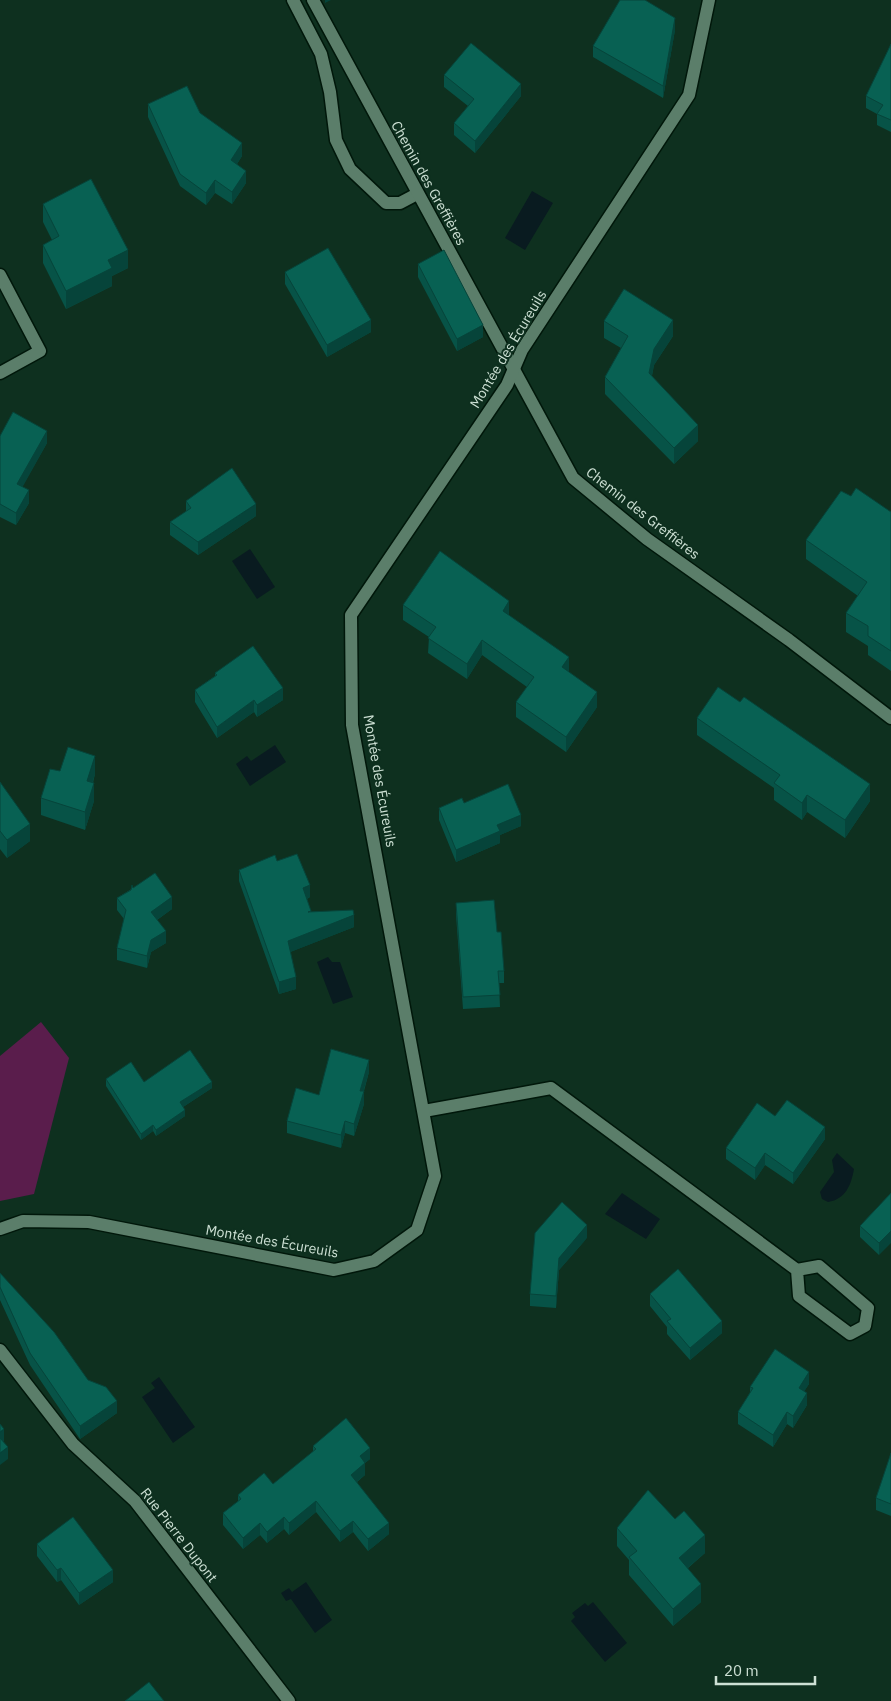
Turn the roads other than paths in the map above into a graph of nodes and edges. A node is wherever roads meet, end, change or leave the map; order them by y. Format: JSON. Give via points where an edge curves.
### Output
{"nodes":[{"id":1,"x":293,"y":0,"type":"edge"},
{"id":2,"x":314,"y":0,"type":"edge"},
{"id":3,"x":709,"y":0,"type":"edge"},
{"id":4,"x":417,"y":194,"type":"junction"},
{"id":5,"x":1,"y":276,"type":"edge"},
{"id":6,"x":513,"y":367,"type":"junction"},
{"id":7,"x":0,"y":373,"type":"edge"},
{"id":8,"x":891,"y":718,"type":"edge"},
{"id":9,"x":424,"y":1111,"type":"junction"},
{"id":10,"x":0,"y":1229,"type":"edge"},
{"id":11,"x":797,"y":1270,"type":"junction"},
{"id":12,"x":0,"y":1350,"type":"edge"},
{"id":13,"x":289,"y":1701,"type":"edge"}],
"edges":[{"from":1,"to":4,"type":"street","via":[[321,54],[336,140],[350,168],[386,203],[400,203]]},
{"from":2,"to":4,"type":"street","name":"Chemin des Greffières"},
{"from":3,"to":6,"type":"street","name":"Montée des Écureuils","via":[[689,95]]},
{"from":4,"to":6,"type":"street","name":"Chemin des Greffières"},
{"from":5,"to":7,"type":"street","via":[[40,351]]},
{"from":6,"to":8,"type":"street","name":"Chemin des Greffières","via":[[573,478],[647,539],[789,640]]},
{"from":6,"to":9,"type":"street","name":"Montée des Écureuils","via":[[507,385],[351,615],[352,725]]},
{"from":9,"to":10,"type":"street","name":"Montée des Écureuils","via":[[435,1176],[417,1230],[374,1261],[334,1270],[89,1222],[23,1222]]},
{"from":9,"to":11,"type":"street","via":[[551,1088]]},
{"from":11,"to":11,"type":"street","via":[[819,1266],[868,1308],[865,1326],[850,1334],[799,1296]]},
{"from":12,"to":13,"type":"street","name":"Rue Pierre Dupont","via":[[73,1444],[135,1501]]}]}
